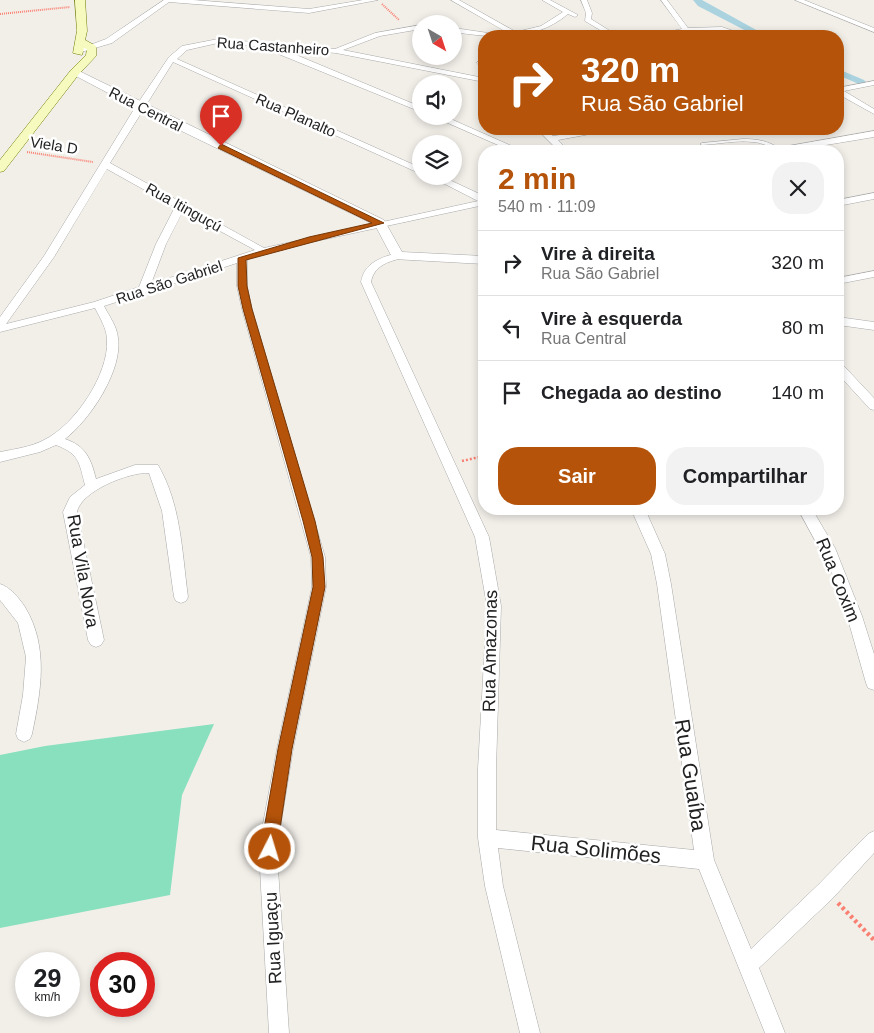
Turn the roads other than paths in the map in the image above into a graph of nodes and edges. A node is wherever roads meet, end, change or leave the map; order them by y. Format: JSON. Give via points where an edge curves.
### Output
{"nodes":[{"id":1,"x":168,"y":0,"type":"edge"},
{"id":2,"x":377,"y":0,"type":"edge"},
{"id":3,"x":454,"y":0,"type":"edge"},
{"id":4,"x":544,"y":0,"type":"edge"},
{"id":5,"x":584,"y":0,"type":"edge"},
{"id":6,"x":664,"y":0,"type":"edge"},
{"id":7,"x":798,"y":0,"type":"edge"},
{"id":8,"x":80,"y":3,"type":"edge"},
{"id":9,"x":159,"y":3,"type":"edge"},
{"id":10,"x":568,"y":11,"type":"junction"},
{"id":11,"x":587,"y":20,"type":"junction"},
{"id":12,"x":412,"y":28,"type":"edge"},
{"id":13,"x":506,"y":30,"type":"edge"},
{"id":14,"x":538,"y":30,"type":"edge"},
{"id":15,"x":605,"y":30,"type":"edge"},
{"id":16,"x":686,"y":30,"type":"edge"},
{"id":17,"x":700,"y":30,"type":"edge"},
{"id":18,"x":730,"y":30,"type":"edge"},
{"id":19,"x":874,"y":30,"type":"edge"},
{"id":20,"x":462,"y":31,"type":"edge"},
{"id":21,"x":478,"y":34,"type":"edge"},
{"id":22,"x":80,"y":46,"type":"junction"},
{"id":23,"x":267,"y":46,"type":"junction"},
{"id":24,"x":92,"y":48,"type":"junction"},
{"id":25,"x":336,"y":51,"type":"junction"},
{"id":26,"x":172,"y":59,"type":"junction"},
{"id":27,"x":75,"y":72,"type":"junction"},
{"id":28,"x":478,"y":79,"type":"edge"},
{"id":29,"x":874,"y":83,"type":"edge"},
{"id":30,"x":844,"y":89,"type":"edge"},
{"id":31,"x":844,"y":94,"type":"edge"},
{"id":32,"x":140,"y":106,"type":"junction"},
{"id":33,"x":412,"y":106,"type":"edge"},
{"id":34,"x":874,"y":112,"type":"edge"},
{"id":35,"x":457,"y":125,"type":"edge"},
{"id":36,"x":478,"y":134,"type":"edge"},
{"id":37,"x":874,"y":134,"type":"edge"},
{"id":38,"x":481,"y":135,"type":"edge"},
{"id":39,"x":547,"y":135,"type":"edge"},
{"id":40,"x":576,"y":135,"type":"edge"},
{"id":41,"x":551,"y":139,"type":"junction"},
{"id":42,"x":702,"y":144,"type":"dead end"},
{"id":43,"x":505,"y":145,"type":"edge"},
{"id":44,"x":558,"y":145,"type":"edge"},
{"id":45,"x":770,"y":145,"type":"edge"},
{"id":46,"x":813,"y":145,"type":"edge"},
{"id":47,"x":105,"y":164,"type":"junction"},
{"id":48,"x":412,"y":167,"type":"edge"},
{"id":49,"x":0,"y":168,"type":"edge"},
{"id":50,"x":451,"y":185,"type":"edge"},
{"id":51,"x":874,"y":196,"type":"edge"},
{"id":52,"x":478,"y":198,"type":"edge"},
{"id":53,"x":478,"y":202,"type":"edge"},
{"id":54,"x":844,"y":202,"type":"edge"},
{"id":55,"x":181,"y":205,"type":"junction"},
{"id":56,"x":380,"y":223,"type":"junction"},
{"id":57,"x":263,"y":252,"type":"junction"},
{"id":58,"x":398,"y":256,"type":"junction"},
{"id":59,"x":242,"y":258,"type":"junction"},
{"id":60,"x":478,"y":260,"type":"edge"},
{"id":61,"x":874,"y":274,"type":"edge"},
{"id":62,"x":844,"y":280,"type":"edge"},
{"id":63,"x":143,"y":290,"type":"junction"},
{"id":64,"x":98,"y":304,"type":"junction"},
{"id":65,"x":844,"y":321,"type":"edge"},
{"id":66,"x":0,"y":325,"type":"edge"},
{"id":67,"x":874,"y":326,"type":"edge"},
{"id":68,"x":0,"y":329,"type":"edge"},
{"id":69,"x":844,"y":374,"type":"edge"},
{"id":70,"x":874,"y":406,"type":"edge"},
{"id":71,"x":56,"y":440,"type":"junction"},
{"id":72,"x":0,"y":457,"type":"edge"},
{"id":73,"x":92,"y":488,"type":"junction"},
{"id":74,"x":641,"y":515,"type":"edge"},
{"id":75,"x":808,"y":515,"type":"edge"},
{"id":76,"x":0,"y":590,"type":"edge"},
{"id":77,"x":181,"y":597,"type":"dead end"},
{"id":78,"x":96,"y":640,"type":"dead end"},
{"id":79,"x":874,"y":683,"type":"edge"},
{"id":80,"x":24,"y":734,"type":"dead end"},
{"id":81,"x":487,"y":838,"type":"junction"},
{"id":82,"x":874,"y":840,"type":"edge"},
{"id":83,"x":705,"y":860,"type":"junction"},
{"id":84,"x":748,"y":965,"type":"junction"},
{"id":85,"x":279,"y":1033,"type":"edge"},
{"id":86,"x":530,"y":1033,"type":"edge"},
{"id":87,"x":775,"y":1033,"type":"edge"}],
"edges":[{"from":1,"to":2,"type":"street","via":[[309,11]]},
{"from":1,"to":9,"type":"street"},
{"from":3,"to":13,"type":"street"},
{"from":4,"to":10,"type":"street"},
{"from":5,"to":11,"type":"street","via":[[589,13]]},
{"from":6,"to":16,"type":"street"},
{"from":7,"to":19,"type":"street"},
{"from":8,"to":22,"type":"main road"},
{"from":9,"to":24,"type":"street","via":[[109,41]]},
{"from":10,"to":11,"type":"street"},
{"from":10,"to":14,"type":"street"},
{"from":11,"to":15,"type":"street"},
{"from":12,"to":25,"type":"street","via":[[356,42]]},
{"from":17,"to":18,"type":"street"},
{"from":20,"to":21,"type":"street"},
{"from":22,"to":24,"type":"main road"},
{"from":22,"to":27,"type":"main road","via":[[72,68]]},
{"from":23,"to":25,"type":"street","name":"Rua Castanheiro"},
{"from":23,"to":26,"type":"street","name":"Rua Castanheiro","via":[[203,42],[185,48]]},
{"from":23,"to":33,"type":"street"},
{"from":24,"to":27,"type":"main road","via":[[91,56]]},
{"from":25,"to":28,"type":"street","name":"Rua Castanheiro"},
{"from":26,"to":32,"type":"street","name":"Rua Castanheiro"},
{"from":26,"to":48,"type":"street","name":"Rua Planalto"},
{"from":27,"to":32,"type":"street","name":"Rua Central"},
{"from":27,"to":49,"type":"main road"},
{"from":29,"to":30,"type":"street"},
{"from":31,"to":34,"type":"street"},
{"from":32,"to":47,"type":"street","name":"Rua Castanheiro"},
{"from":32,"to":56,"type":"street","name":"Rua Central"},
{"from":35,"to":36,"type":"street"},
{"from":37,"to":46,"type":"street"},
{"from":38,"to":43,"type":"street"},
{"from":39,"to":41,"type":"street"},
{"from":40,"to":41,"type":"street"},
{"from":41,"to":44,"type":"street"},
{"from":42,"to":45,"type":"lane","via":[[762,140]]},
{"from":47,"to":55,"type":"street","name":"Rua Itinguçú"},
{"from":47,"to":66,"type":"street","name":"Rua Castanheiro","via":[[49,257]]},
{"from":50,"to":52,"type":"street"},
{"from":51,"to":54,"type":"street"},
{"from":53,"to":56,"type":"street","name":"Rua São Gabriel"},
{"from":55,"to":57,"type":"street","name":"Rua Itinguçú"},
{"from":55,"to":63,"type":"street"},
{"from":56,"to":57,"type":"street","name":"Rua São Gabriel"},
{"from":56,"to":58,"type":"street"},
{"from":57,"to":59,"type":"street","name":"Rua São Gabriel"},
{"from":58,"to":60,"type":"street"},
{"from":58,"to":81,"type":"street","name":"Rua Amazonas","via":[[379,262],[370,269],[366,282],[482,538],[488,562],[494,606]]},
{"from":59,"to":63,"type":"street","name":"Rua São Gabriel"},
{"from":59,"to":85,"type":"street","name":"Rua Iguaçu","via":[[242,286],[247,309],[318,557],[319,587],[271,829],[269,869]]},
{"from":61,"to":62,"type":"street"},
{"from":63,"to":64,"type":"street","name":"Rua São Gabriel"},
{"from":64,"to":68,"type":"street","name":"Rua São Gabriel"},
{"from":64,"to":71,"type":"street","via":[[114,340],[105,377],[86,410]]},
{"from":65,"to":67,"type":"street"},
{"from":69,"to":70,"type":"street"},
{"from":71,"to":72,"type":"street"},
{"from":71,"to":73,"type":"street","via":[[75,446],[82,452]]},
{"from":73,"to":77,"type":"street","name":"Rua Vila Nova","via":[[138,468],[153,468],[158,474],[165,495]]},
{"from":73,"to":78,"type":"street","name":"Rua Vila Nova","via":[[77,498],[70,512]]},
{"from":74,"to":83,"type":"street","name":"Rua Guaíba","via":[[658,554],[664,584]]},
{"from":75,"to":79,"type":"street","name":"Rua Coxim","via":[[829,552],[865,649]]},
{"from":76,"to":80,"type":"street","via":[[19,610],[31,636],[35,682]]},
{"from":81,"to":83,"type":"street","name":"Rua Solimões"},
{"from":81,"to":86,"type":"street","name":"Rua Amazonas","via":[[494,886]]},
{"from":82,"to":84,"type":"street"},
{"from":83,"to":84,"type":"street","name":"Rua Guaíba"},
{"from":84,"to":87,"type":"street","name":"Rua Guaíba"}]}
